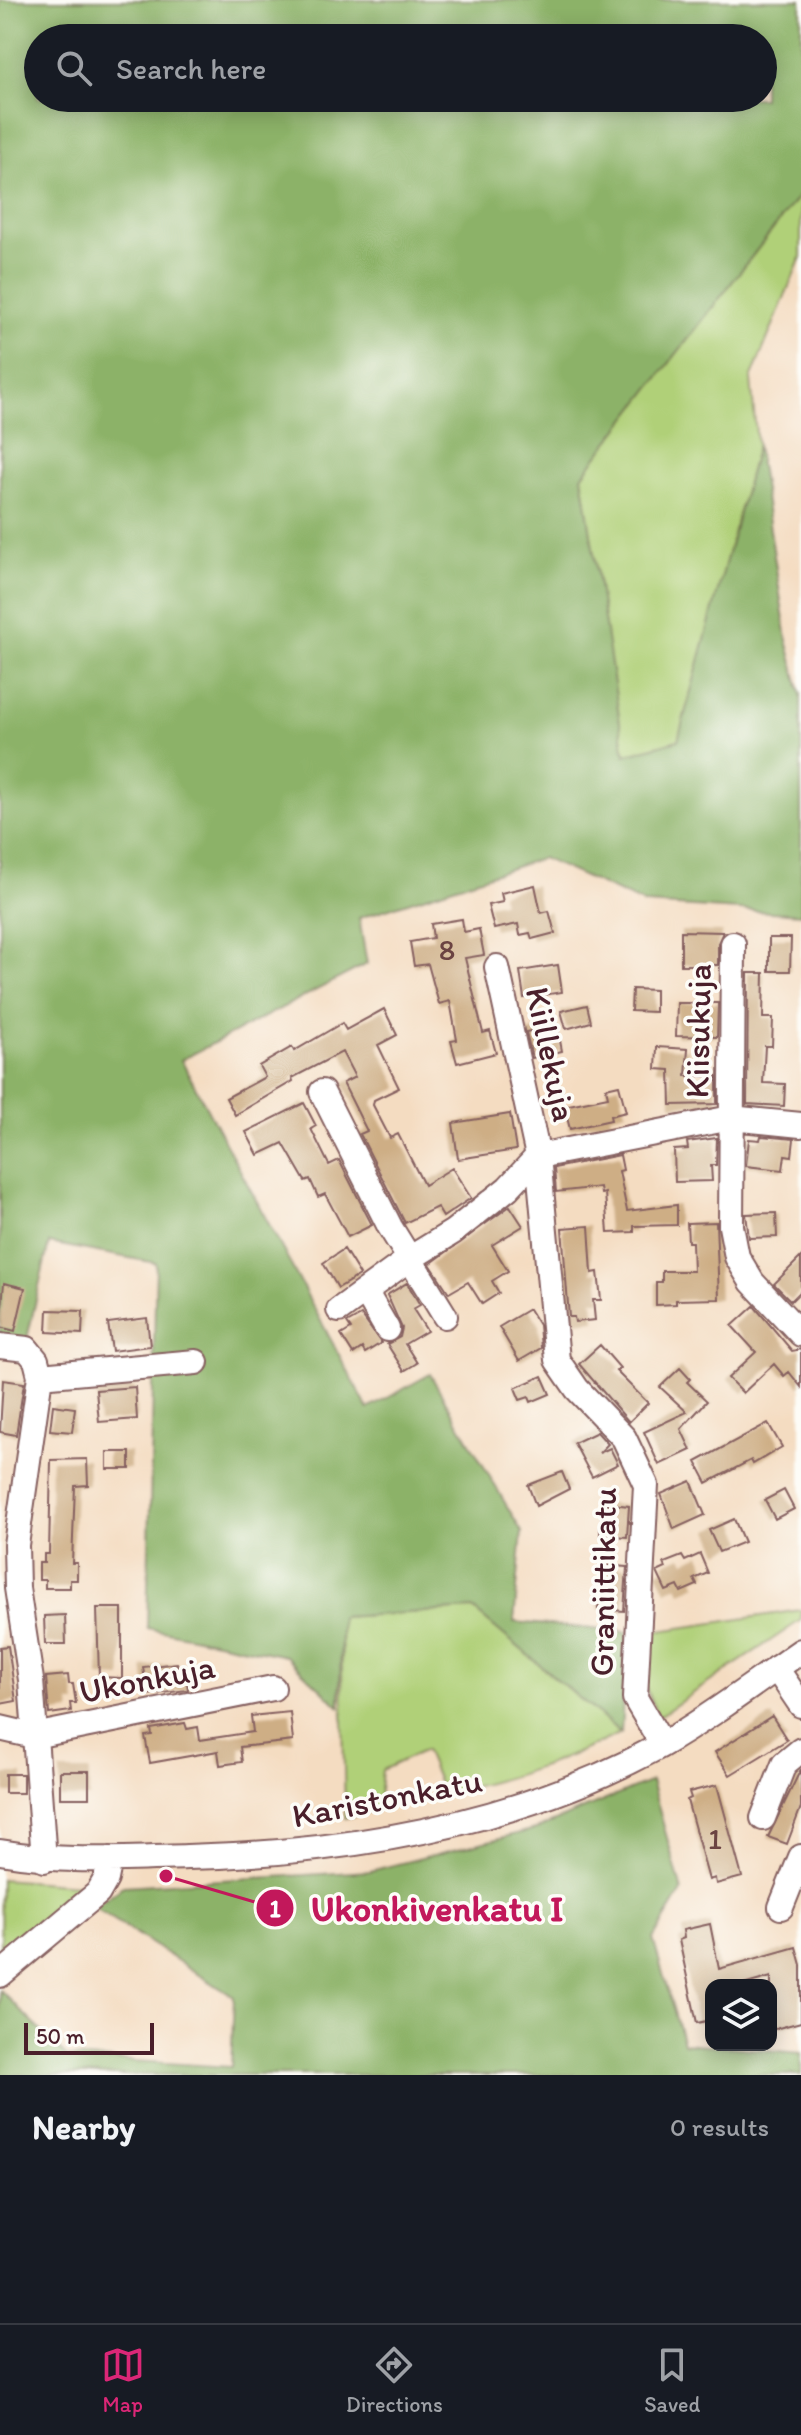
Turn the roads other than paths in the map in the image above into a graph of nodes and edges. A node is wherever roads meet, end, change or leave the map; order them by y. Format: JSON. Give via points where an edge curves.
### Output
{"nodes":[{"id":1,"x":733,"y":944,"type":"dead end"},
{"id":2,"x":497,"y":967,"type":"dead end"},
{"id":3,"x":322,"y":1092,"type":"dead end"},
{"id":4,"x":731,"y":1118,"type":"junction"},
{"id":5,"x":801,"y":1125,"type":"edge"},
{"id":6,"x":538,"y":1156,"type":"junction"},
{"id":7,"x":409,"y":1259,"type":"junction"},
{"id":8,"x":365,"y":1291,"type":"junction"},
{"id":9,"x":339,"y":1310,"type":"dead end"},
{"id":10,"x":445,"y":1316,"type":"dead end"},
{"id":11,"x":387,"y":1329,"type":"dead end"},
{"id":12,"x":801,"y":1334,"type":"edge"},
{"id":13,"x":0,"y":1346,"type":"edge"},
{"id":14,"x":196,"y":1362,"type":"dead end"},
{"id":15,"x":40,"y":1376,"type":"junction"},
{"id":16,"x":801,"y":1651,"type":"edge"},
{"id":17,"x":776,"y":1668,"type":"junction"},
{"id":18,"x":273,"y":1688,"type":"dead end"},
{"id":19,"x":801,"y":1705,"type":"edge"},
{"id":20,"x":0,"y":1728,"type":"edge"},
{"id":21,"x":34,"y":1736,"type":"junction"},
{"id":22,"x":662,"y":1744,"type":"junction"},
{"id":23,"x":801,"y":1750,"type":"edge"},
{"id":24,"x":763,"y":1818,"type":"dead end"},
{"id":25,"x":0,"y":1852,"type":"edge"},
{"id":26,"x":801,"y":1857,"type":"edge"},
{"id":27,"x":110,"y":1859,"type":"junction"},
{"id":28,"x":44,"y":1860,"type":"junction"},
{"id":29,"x":781,"y":1907,"type":"dead end"},
{"id":30,"x":0,"y":1975,"type":"edge"}],
"edges":[{"from":1,"to":4,"type":"street","name":"Kiisukuja"},
{"from":2,"to":6,"type":"street","name":"Kiillekuja"},
{"from":3,"to":7,"type":"street"},
{"from":4,"to":5,"type":"street"},
{"from":4,"to":6,"type":"street"},
{"from":4,"to":12,"type":"street","name":"Kiisukuja","via":[[731,1226],[737,1257],[752,1282]]},
{"from":6,"to":7,"type":"street","via":[[453,1232]]},
{"from":6,"to":22,"type":"street","name":"Graniittikatu","via":[[557,1360],[624,1438],[646,1485],[635,1698]]},
{"from":7,"to":8,"type":"street"},
{"from":7,"to":10,"type":"street"},
{"from":8,"to":9,"type":"street"},
{"from":8,"to":11,"type":"street"},
{"from":13,"to":15,"type":"street","via":[[27,1349]]},
{"from":14,"to":15,"type":"street"},
{"from":15,"to":21,"type":"street","via":[[16,1545]]},
{"from":16,"to":17,"type":"street","name":"Karistonkatu"},
{"from":17,"to":19,"type":"street"},
{"from":17,"to":22,"type":"street","name":"Karistonkatu"},
{"from":18,"to":21,"type":"street","name":"Ukonkuja"},
{"from":20,"to":21,"type":"street"},
{"from":21,"to":28,"type":"street"},
{"from":22,"to":27,"type":"street","name":"Karistonkatu","via":[[532,1802],[379,1841],[323,1851]]},
{"from":23,"to":24,"type":"street","via":[[784,1764]]},
{"from":25,"to":28,"type":"street","name":"Karistonkatu"},
{"from":26,"to":29,"type":"street"},
{"from":27,"to":28,"type":"street","name":"Karistonkatu"},
{"from":27,"to":30,"type":"street","via":[[98,1893]]}]}
